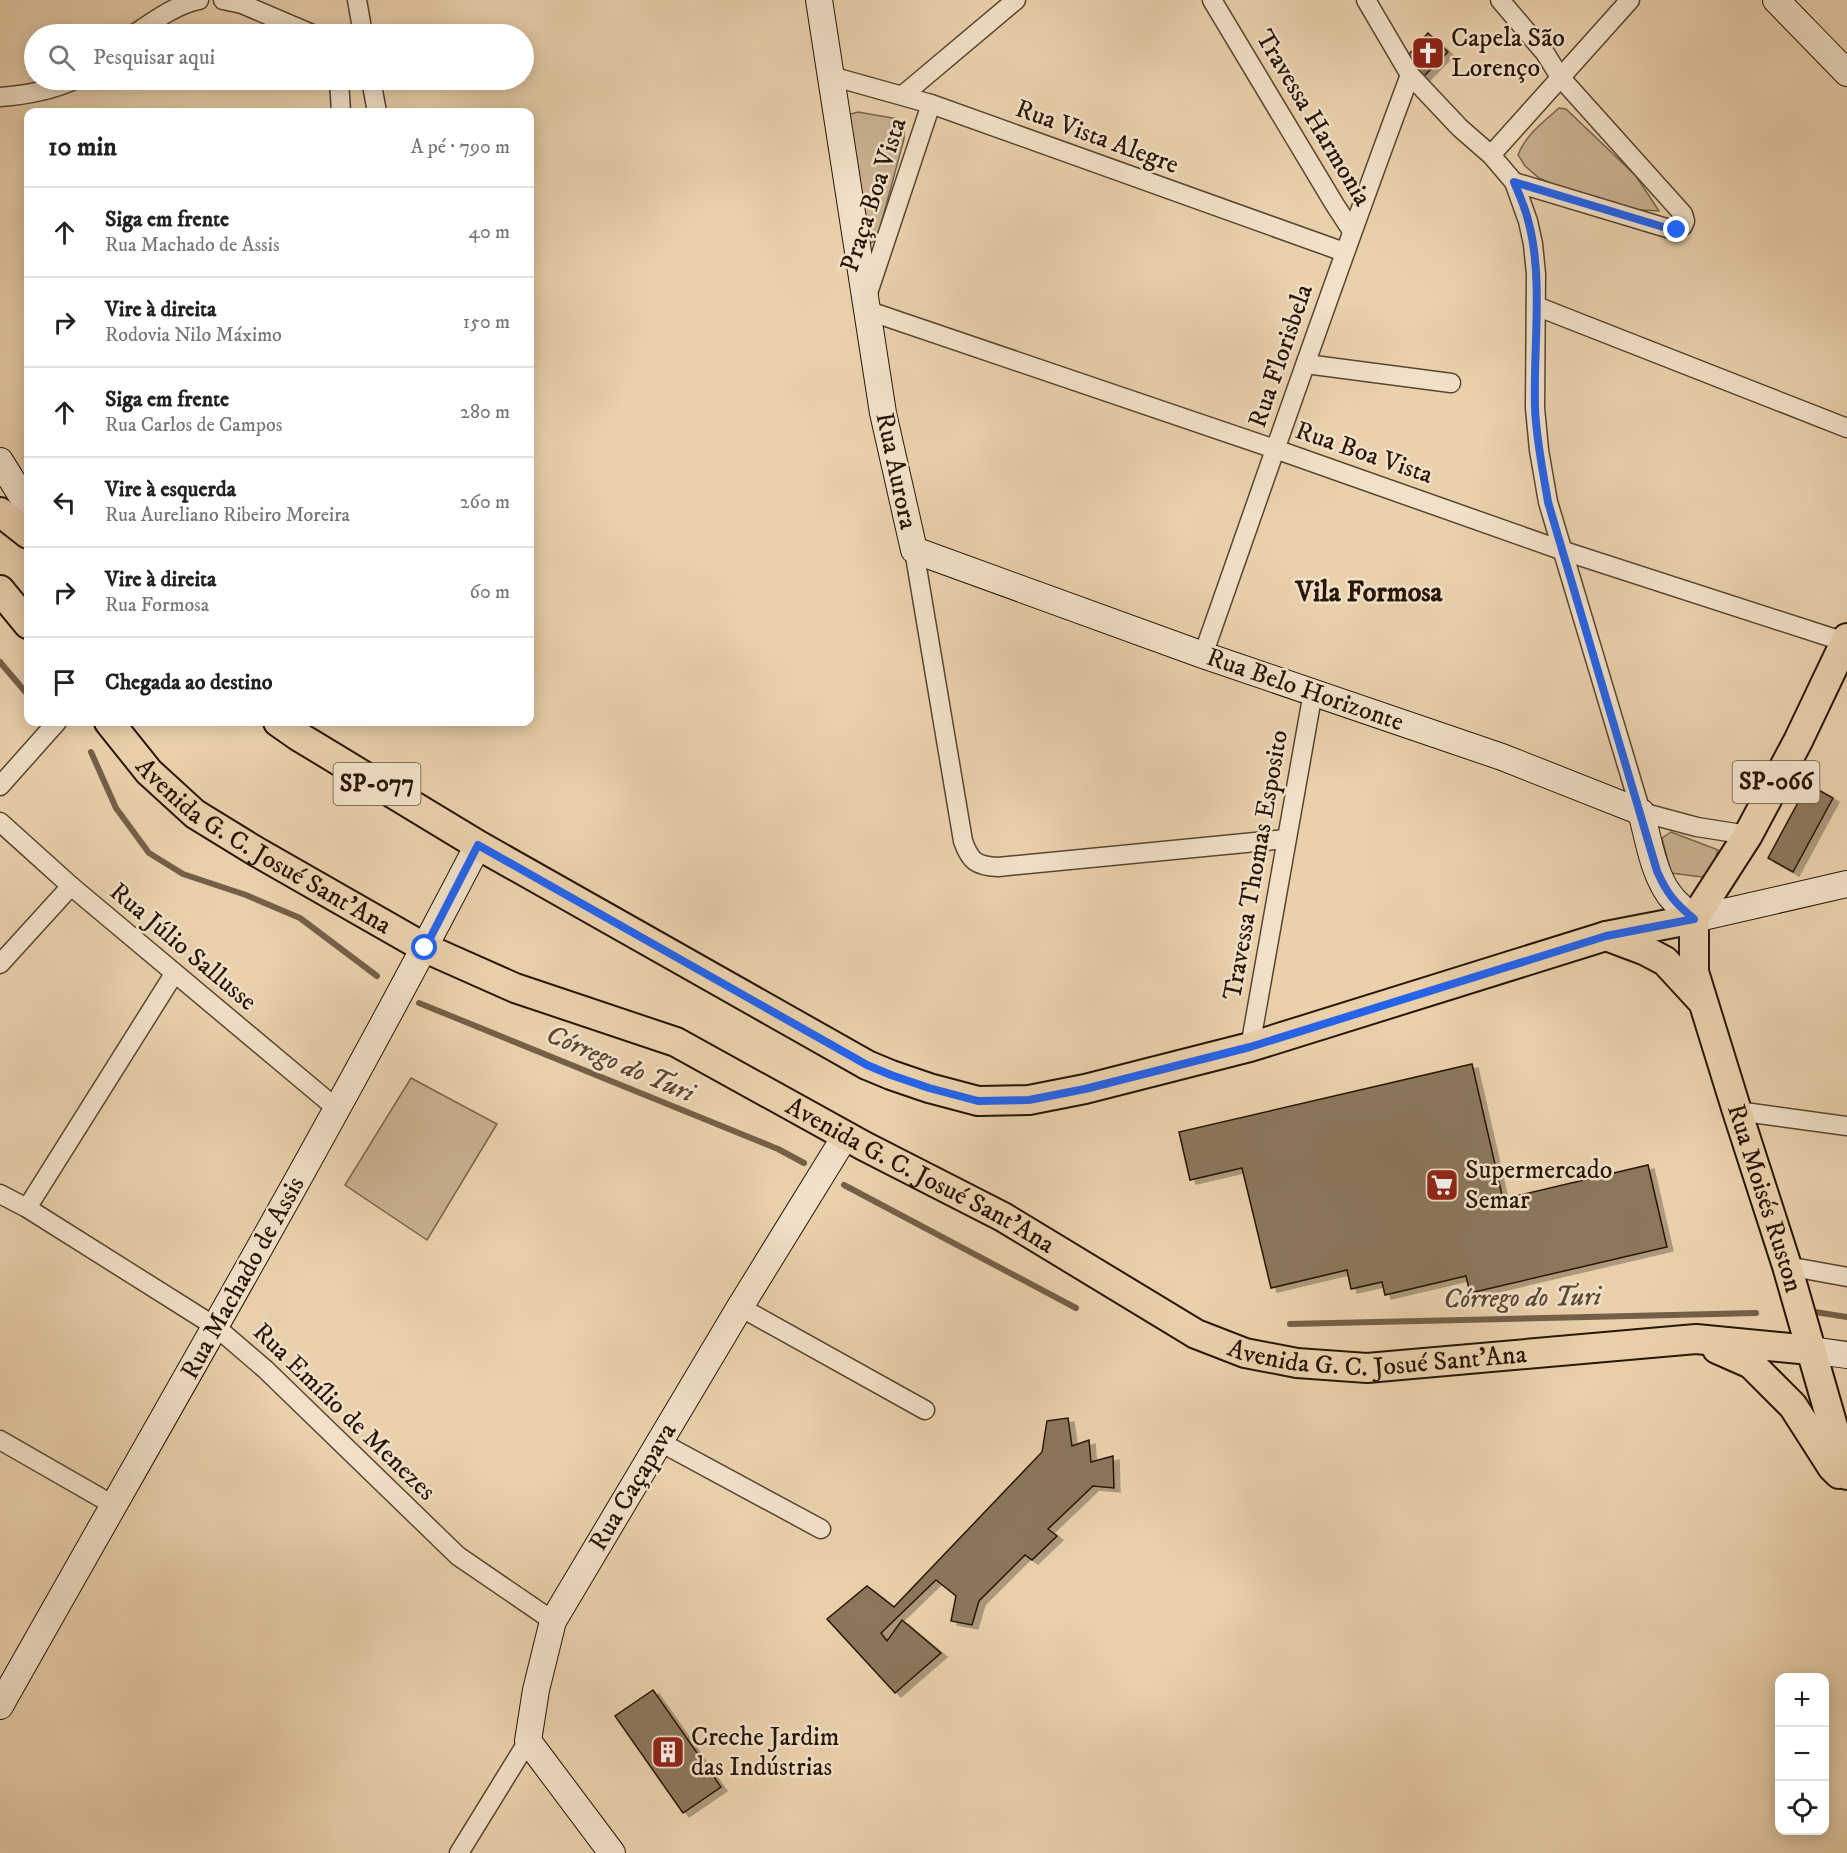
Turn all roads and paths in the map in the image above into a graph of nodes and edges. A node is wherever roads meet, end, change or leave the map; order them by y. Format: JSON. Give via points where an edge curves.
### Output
{"nodes":[{"id":1,"x":199,"y":0,"type":"edge"},
{"id":2,"x":223,"y":0,"type":"edge"},
{"id":3,"x":357,"y":0,"type":"edge"},
{"id":4,"x":819,"y":0,"type":"edge"},
{"id":5,"x":1016,"y":0,"type":"edge"},
{"id":6,"x":1212,"y":0,"type":"edge"},
{"id":7,"x":1366,"y":0,"type":"edge"},
{"id":8,"x":1500,"y":0,"type":"edge"},
{"id":9,"x":1630,"y":0,"type":"edge"},
{"id":10,"x":1776,"y":0,"type":"edge"},
{"id":11,"x":150,"y":24,"type":"edge"},
{"id":12,"x":289,"y":24,"type":"edge"},
{"id":13,"x":361,"y":24,"type":"edge"},
{"id":14,"x":1847,"y":73,"type":"edge"},
{"id":15,"x":1410,"y":75,"type":"junction"},
{"id":16,"x":831,"y":76,"type":"junction"},
{"id":17,"x":1560,"y":77,"type":"junction"},
{"id":18,"x":48,"y":90,"type":"edge"},
{"id":19,"x":340,"y":90,"type":"edge"},
{"id":20,"x":373,"y":90,"type":"edge"},
{"id":21,"x":903,"y":95,"type":"junction"},
{"id":22,"x":0,"y":97,"type":"edge"},
{"id":23,"x":931,"y":104,"type":"junction"},
{"id":24,"x":341,"y":108,"type":"edge"},
{"id":25,"x":376,"y":108,"type":"edge"},
{"id":26,"x":1491,"y":155,"type":"junction"},
{"id":27,"x":1514,"y":182,"type":"junction"},
{"id":28,"x":1352,"y":231,"type":"junction"},
{"id":29,"x":1344,"y":252,"type":"junction"},
{"id":30,"x":865,"y":306,"type":"junction"},
{"id":31,"x":1536,"y":306,"type":"junction"},
{"id":32,"x":1306,"y":364,"type":"junction"},
{"id":33,"x":1451,"y":383,"type":"dead end"},
{"id":34,"x":1847,"y":428,"type":"edge"},
{"id":35,"x":1275,"y":449,"type":"junction"},
{"id":36,"x":0,"y":460,"type":"edge"},
{"id":37,"x":24,"y":499,"type":"edge"},
{"id":38,"x":0,"y":512,"type":"edge"},
{"id":39,"x":24,"y":531,"type":"edge"},
{"id":40,"x":914,"y":550,"type":"junction"},
{"id":41,"x":1561,"y":550,"type":"junction"},
{"id":42,"x":0,"y":590,"type":"edge"},
{"id":43,"x":24,"y":619,"type":"edge"},
{"id":44,"x":1846,"y":640,"type":"edge"},
{"id":45,"x":1203,"y":655,"type":"junction"},
{"id":46,"x":1313,"y":693,"type":"junction"},
{"id":47,"x":53,"y":726,"type":"edge"},
{"id":48,"x":112,"y":726,"type":"edge"},
{"id":49,"x":284,"y":726,"type":"edge"},
{"id":50,"x":0,"y":786,"type":"edge"},
{"id":51,"x":1641,"y":812,"type":"junction"},
{"id":52,"x":0,"y":822,"type":"edge"},
{"id":53,"x":1748,"y":835,"type":"junction"},
{"id":54,"x":1286,"y":839,"type":"junction"},
{"id":55,"x":478,"y":845,"type":"junction"},
{"id":56,"x":1847,"y":884,"type":"edge"},
{"id":57,"x":71,"y":886,"type":"junction"},
{"id":58,"x":1694,"y":919,"type":"junction"},
{"id":59,"x":1606,"y":936,"type":"junction"},
{"id":60,"x":425,"y":948,"type":"junction"},
{"id":61,"x":0,"y":964,"type":"edge"},
{"id":62,"x":174,"y":974,"type":"junction"},
{"id":63,"x":1704,"y":1002,"type":"junction"},
{"id":64,"x":1250,"y":1047,"type":"junction"},
{"id":65,"x":336,"y":1108,"type":"junction"},
{"id":66,"x":1737,"y":1111,"type":"junction"},
{"id":67,"x":1847,"y":1126,"type":"edge"},
{"id":68,"x":846,"y":1135,"type":"junction"},
{"id":69,"x":0,"y":1194,"type":"edge"},
{"id":70,"x":27,"y":1208,"type":"junction"},
{"id":71,"x":1787,"y":1266,"type":"junction"},
{"id":72,"x":1847,"y":1278,"type":"edge"},
{"id":73,"x":740,"y":1307,"type":"junction"},
{"id":74,"x":216,"y":1327,"type":"junction"},
{"id":75,"x":1696,"y":1339,"type":"junction"},
{"id":76,"x":1810,"y":1350,"type":"junction"},
{"id":77,"x":1847,"y":1355,"type":"edge"},
{"id":78,"x":925,"y":1410,"type":"dead end"},
{"id":79,"x":0,"y":1440,"type":"edge"},
{"id":80,"x":660,"y":1442,"type":"junction"},
{"id":81,"x":1847,"y":1475,"type":"edge"},
{"id":82,"x":1847,"y":1482,"type":"edge"},
{"id":83,"x":115,"y":1506,"type":"junction"},
{"id":84,"x":821,"y":1529,"type":"dead end"},
{"id":85,"x":553,"y":1621,"type":"junction"},
{"id":86,"x":4,"y":1690,"type":"edge"},
{"id":87,"x":528,"y":1741,"type":"junction"},
{"id":88,"x":459,"y":1853,"type":"edge"},
{"id":89,"x":612,"y":1853,"type":"edge"}],
"edges":[{"from":1,"to":11,"type":"street"},
{"from":2,"to":12,"type":"street"},
{"from":3,"to":13,"type":"street"},
{"from":4,"to":16,"type":"street","name":"Rua Aurora"},
{"from":5,"to":21,"type":"street"},
{"from":6,"to":28,"type":"street","name":"Travessa Harmonia"},
{"from":7,"to":15,"type":"street"},
{"from":8,"to":17,"type":"street"},
{"from":9,"to":17,"type":"street"},
{"from":10,"to":14,"type":"street"},
{"from":15,"to":26,"type":"street"},
{"from":15,"to":28,"type":"street","name":"Rua Florisbela"},
{"from":16,"to":21,"type":"street","name":"Rua Vista Alegre"},
{"from":16,"to":30,"type":"street","name":"Rua Aurora"},
{"from":17,"to":26,"type":"street"},
{"from":17,"to":27,"type":"street","via":[[1683,214],[1683,226],[1670,229]]},
{"from":18,"to":22,"type":"street"},
{"from":19,"to":24,"type":"street"},
{"from":20,"to":25,"type":"street"},
{"from":21,"to":23,"type":"street","name":"Rua Vista Alegre"},
{"from":23,"to":29,"type":"street","name":"Rua Vista Alegre"},
{"from":23,"to":30,"type":"street","name":"Praça Boa Vista"},
{"from":26,"to":27,"type":"street"},
{"from":27,"to":31,"type":"street","via":[[1533,244]]},
{"from":28,"to":29,"type":"street","name":"Rua Florisbela"},
{"from":29,"to":32,"type":"street","name":"Rua Florisbela"},
{"from":30,"to":35,"type":"street","name":"Rua Boa Vista"},
{"from":30,"to":40,"type":"street","name":"Rua Aurora","via":[[883,413]]},
{"from":31,"to":34,"type":"street"},
{"from":31,"to":41,"type":"street","via":[[1535,408],[1539,450]]},
{"from":32,"to":33,"type":"street"},
{"from":32,"to":35,"type":"street","name":"Rua Florisbela"},
{"from":35,"to":41,"type":"street","name":"Rua Boa Vista"},
{"from":35,"to":45,"type":"street","name":"Rua Florisbela"},
{"from":36,"to":37,"type":"street"},
{"from":38,"to":39,"type":"main road"},
{"from":40,"to":45,"type":"street","name":"Rua Belo Horizonte"},
{"from":40,"to":54,"type":"street","name":"Rua Aurora","via":[[963,841],[974,862],[998,867]]},
{"from":41,"to":44,"type":"street","name":"Rua Boa Vista"},
{"from":41,"to":51,"type":"street"},
{"from":42,"to":43,"type":"main road"},
{"from":44,"to":53,"type":"main road","number":"SP-066"},
{"from":45,"to":46,"type":"street","name":"Rua Belo Horizonte"},
{"from":46,"to":51,"type":"street","name":"Rua Belo Horizonte","via":[[1502,757]]},
{"from":46,"to":54,"type":"street","name":"Travessa Thomas Esposito"},
{"from":47,"to":50,"type":"street"},
{"from":48,"to":60,"type":"main road","name":"Avenida G. C. Josué Sant'Ana","via":[[149,772],[195,814]]},
{"from":49,"to":55,"type":"main road","number":"SP-077"},
{"from":51,"to":53,"type":"street","name":"Rua Belo Horizonte"},
{"from":51,"to":58,"type":"street","via":[[1665,889]]},
{"from":52,"to":57,"type":"street","name":"Rua Júlio Sallusse"},
{"from":53,"to":58,"type":"main road","number":"SP-066"},
{"from":54,"to":64,"type":"street","name":"Travessa Thomas Esposito"},
{"from":55,"to":60,"type":"street","name":"Rua Machado de Assis"},
{"from":55,"to":64,"type":"main road","number":"SP-077","via":[[867,1065],[978,1101],[1029,1100],[1085,1089]]},
{"from":56,"to":58,"type":"street"},
{"from":57,"to":61,"type":"street"},
{"from":57,"to":62,"type":"street","name":"Rua Júlio Sallusse"},
{"from":58,"to":59,"type":"main road","number":"SP-077"},
{"from":58,"to":63,"type":"main road","name":"Rua Moisés Ruston","via":[[1694,972]]},
{"from":59,"to":63,"type":"main road","via":[[1665,961]]},
{"from":59,"to":64,"type":"main road","number":"SP-077"},
{"from":60,"to":65,"type":"street","name":"Rua Machado de Assis"},
{"from":60,"to":68,"type":"main road","name":"Avenida G. C. Josué Sant'Ana","via":[[515,988],[676,1042]]},
{"from":62,"to":65,"type":"street","name":"Rua Júlio Sallusse"},
{"from":62,"to":70,"type":"street"},
{"from":63,"to":66,"type":"main road","name":"Rua Moisés Ruston"},
{"from":65,"to":74,"type":"street","name":"Rua Machado de Assis"},
{"from":66,"to":67,"type":"street"},
{"from":66,"to":71,"type":"main road","name":"Rua Moisés Ruston"},
{"from":68,"to":73,"type":"street","name":"Rua Caçapava"},
{"from":68,"to":75,"type":"main road","name":"Avenida G. C. Josué Sant'Ana","via":[[1003,1217],[1196,1334],[1245,1353],[1297,1363],[1367,1368]]},
{"from":69,"to":70,"type":"street","name":"Rua Emílio de Menezes"},
{"from":70,"to":74,"type":"street","name":"Rua Emílio de Menezes"},
{"from":71,"to":72,"type":"street"},
{"from":71,"to":76,"type":"main road","name":"Rua Moisés Ruston"},
{"from":73,"to":78,"type":"street"},
{"from":73,"to":80,"type":"street","name":"Rua Caçapava"},
{"from":74,"to":83,"type":"street","name":"Rua Machado de Assis"},
{"from":74,"to":85,"type":"street","name":"Rua Emílio de Menezes","via":[[265,1369],[458,1556]]},
{"from":75,"to":76,"type":"main road","name":"Avenida G. C. Josué Sant'Ana"},
{"from":75,"to":82,"type":"main road","via":[[1751,1364],[1793,1406],[1832,1467]]},
{"from":76,"to":77,"type":"street"},
{"from":76,"to":81,"type":"main road","name":"Rua Moisés Ruston"},
{"from":79,"to":83,"type":"street"},
{"from":80,"to":84,"type":"street"},
{"from":80,"to":85,"type":"street","name":"Rua Caçapava"},
{"from":83,"to":86,"type":"street","name":"Rua Machado de Assis"},
{"from":85,"to":87,"type":"street","name":"Rua Caçapava"},
{"from":87,"to":88,"type":"street","name":"Rua Caçapava"},
{"from":87,"to":89,"type":"street"}]}
